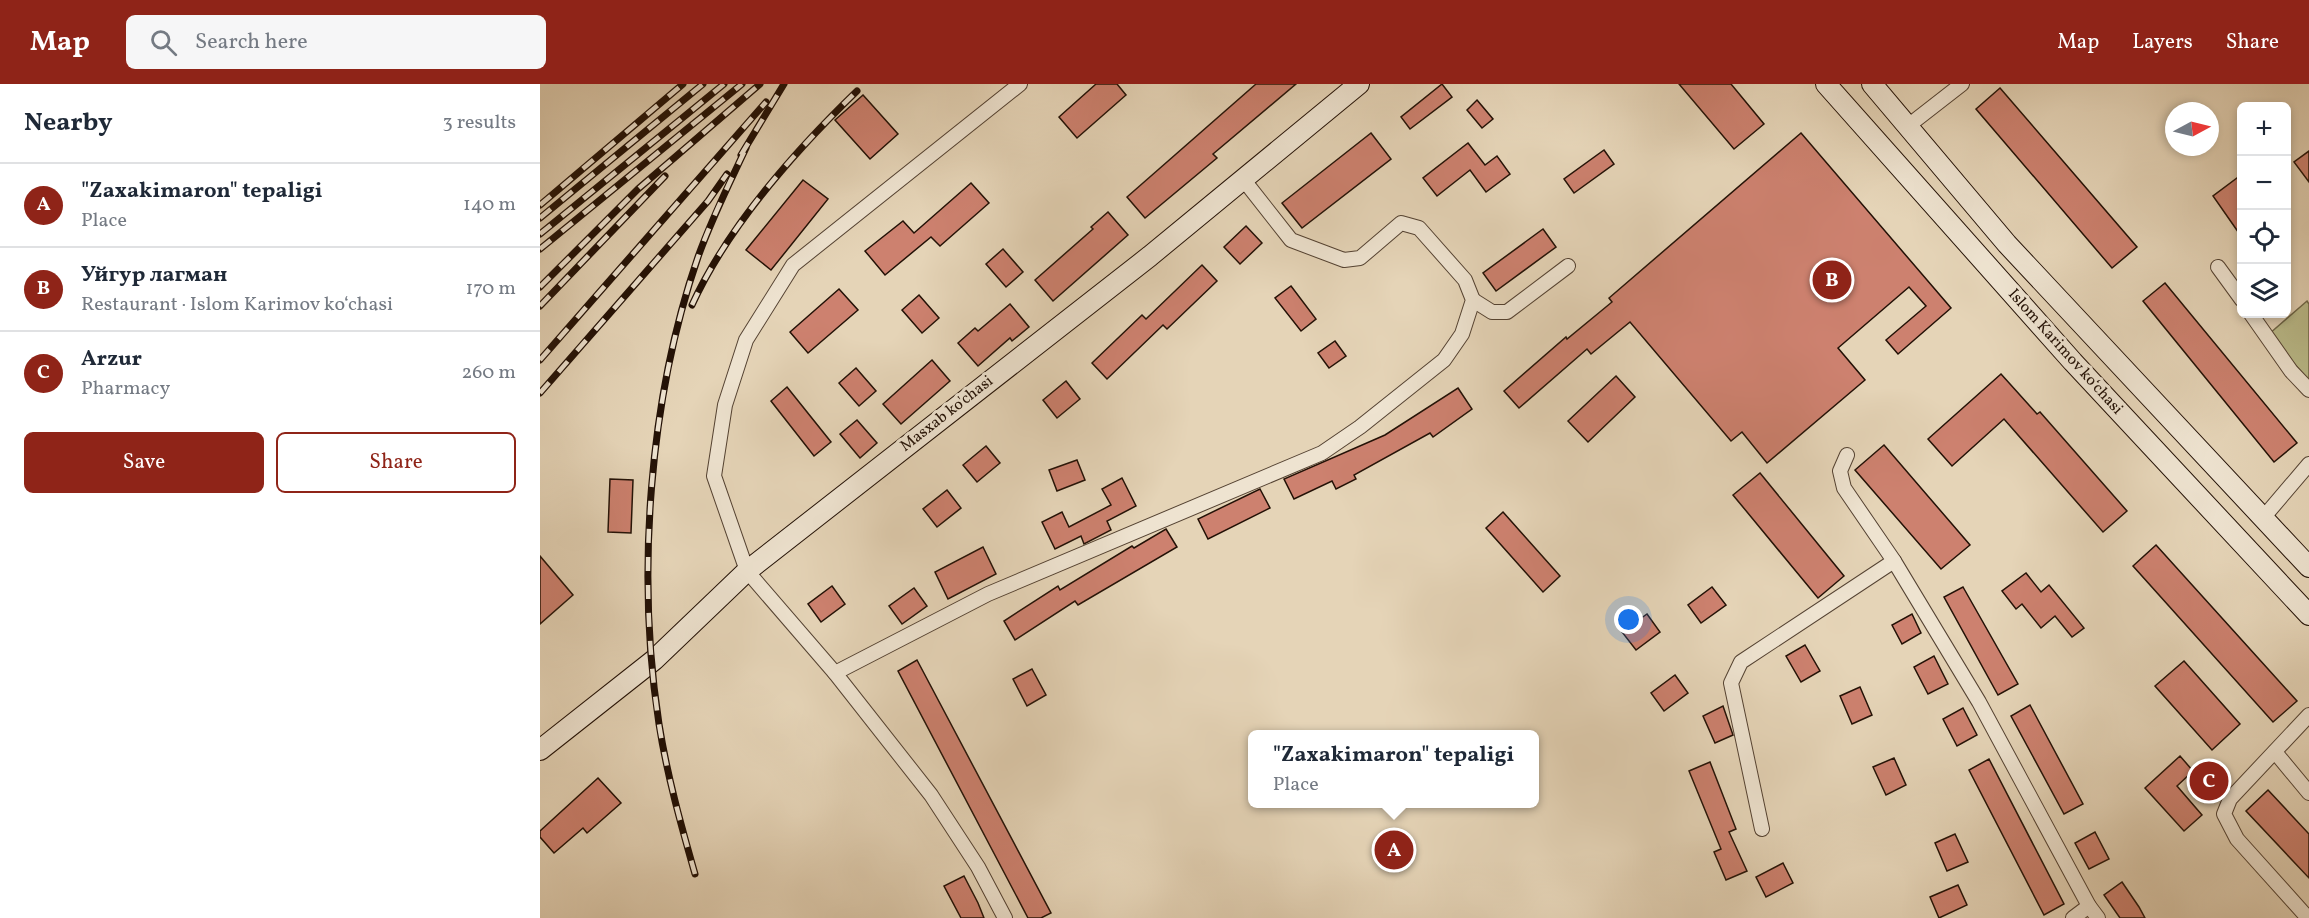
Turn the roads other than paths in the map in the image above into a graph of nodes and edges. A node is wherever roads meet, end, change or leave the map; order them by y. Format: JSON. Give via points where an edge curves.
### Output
{"nodes":[{"id":1,"x":1020,"y":84,"type":"edge"},
{"id":2,"x":1359,"y":84,"type":"edge"},
{"id":3,"x":1826,"y":84,"type":"edge"},
{"id":4,"x":1872,"y":84,"type":"edge"},
{"id":5,"x":1962,"y":84,"type":"edge"},
{"id":6,"x":1908,"y":126,"type":"junction"},
{"id":7,"x":1243,"y":179,"type":"junction"},
{"id":8,"x":1568,"y":266,"type":"dead end"},
{"id":9,"x":2218,"y":267,"type":"dead end"},
{"id":10,"x":2237,"y":294,"type":"edge"},
{"id":11,"x":1473,"y":300,"type":"junction"},
{"id":12,"x":2254,"y":318,"type":"edge"},
{"id":13,"x":2309,"y":390,"type":"edge"},
{"id":14,"x":1847,"y":455,"type":"dead end"},
{"id":15,"x":2309,"y":464,"type":"edge"},
{"id":16,"x":2263,"y":518,"type":"junction"},
{"id":17,"x":1894,"y":561,"type":"junction"},
{"id":18,"x":2309,"y":567,"type":"edge"},
{"id":19,"x":747,"y":571,"type":"junction"},
{"id":20,"x":2309,"y":615,"type":"edge"},
{"id":21,"x":835,"y":673,"type":"junction"},
{"id":22,"x":2309,"y":715,"type":"edge"},
{"id":23,"x":540,"y":750,"type":"edge"},
{"id":24,"x":2275,"y":752,"type":"junction"},
{"id":25,"x":2309,"y":793,"type":"edge"},
{"id":26,"x":1762,"y":829,"type":"dead end"},
{"id":27,"x":2089,"y":906,"type":"junction"},
{"id":28,"x":1005,"y":918,"type":"edge"},
{"id":29,"x":2073,"y":918,"type":"edge"},
{"id":30,"x":2098,"y":918,"type":"edge"},
{"id":31,"x":2308,"y":918,"type":"edge"}],
"edges":[{"from":1,"to":19,"type":"street","via":[[793,265],[746,340],[725,405],[714,476]]},
{"from":2,"to":7,"type":"main road","name":"Masxab ko'chasi"},
{"from":3,"to":20,"type":"main road","name":"Islom Karimov ko‘chasi","via":[[2019,303]]},
{"from":4,"to":6,"type":"main road","name":"Islom Karimov ko‘chasi"},
{"from":5,"to":6,"type":"street"},
{"from":6,"to":16,"type":"main road","name":"Islom Karimov ko‘chasi","via":[[2007,244]]},
{"from":7,"to":11,"type":"street","via":[[1291,240],[1344,260],[1360,258],[1401,223],[1419,228],[1465,280]]},
{"from":7,"to":19,"type":"main road","name":"Masxab ko'chasi"},
{"from":8,"to":11,"type":"street","via":[[1507,312],[1492,312]]},
{"from":9,"to":10,"type":"street"},
{"from":11,"to":21,"type":"street","via":[[1462,334],[1444,360],[1322,453],[988,594]]},
{"from":12,"to":13,"type":"street"},
{"from":14,"to":17,"type":"street","via":[[1840,471],[1844,488]]},
{"from":15,"to":16,"type":"street"},
{"from":16,"to":18,"type":"main road","name":"Islom Karimov ko‘chasi"},
{"from":17,"to":26,"type":"street","via":[[1741,662],[1731,683]]},
{"from":17,"to":27,"type":"street","via":[[1979,702]]},
{"from":19,"to":21,"type":"street"},
{"from":19,"to":23,"type":"main road","name":"Masxab ko'chasi","via":[[654,660]]},
{"from":21,"to":28,"type":"street","via":[[931,795],[978,867]]},
{"from":22,"to":24,"type":"street"},
{"from":24,"to":25,"type":"street"},
{"from":24,"to":31,"type":"street","via":[[2230,799],[2224,814],[2236,839]]},
{"from":27,"to":29,"type":"street"},
{"from":27,"to":30,"type":"street"}]}
